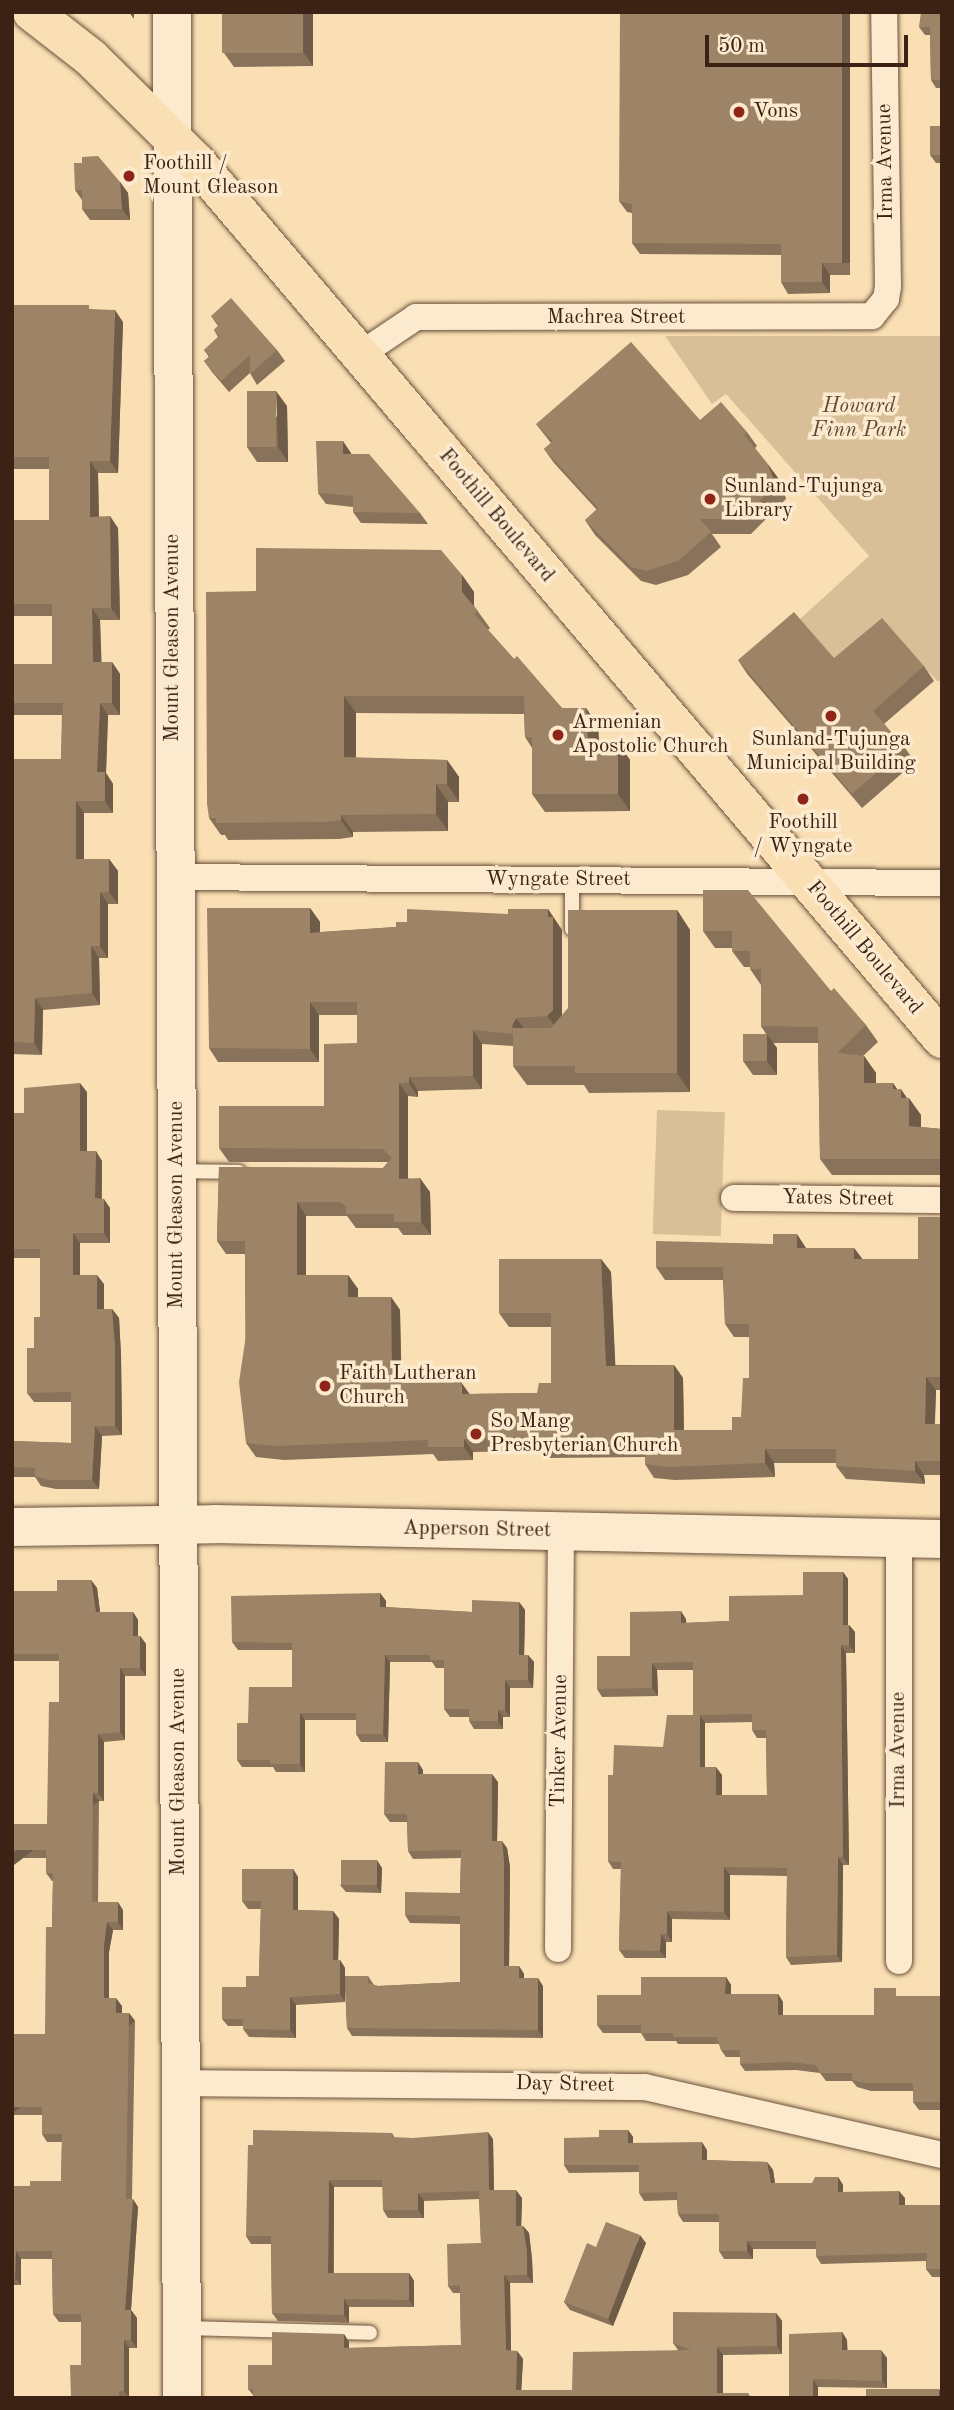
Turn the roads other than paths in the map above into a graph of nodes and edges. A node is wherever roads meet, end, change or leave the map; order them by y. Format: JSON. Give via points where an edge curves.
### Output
{"nodes":[{"id":1,"x":32,"y":12,"type":"edge"},
{"id":2,"x":172,"y":12,"type":"edge"},
{"id":3,"x":884,"y":12,"type":"edge"},
{"id":4,"x":170,"y":135,"type":"junction"},
{"id":5,"x":880,"y":309,"type":"joint"},
{"id":6,"x":361,"y":354,"type":"junction"},
{"id":7,"x":175,"y":877,"type":"junction"},
{"id":8,"x":572,"y":880,"type":"junction"},
{"id":9,"x":808,"y":882,"type":"junction"},
{"id":10,"x":942,"y":883,"type":"edge"},
{"id":11,"x":572,"y":947,"type":"edge"},
{"id":12,"x":942,"y":1039,"type":"edge"},
{"id":13,"x":177,"y":1171,"type":"junction"},
{"id":14,"x":258,"y":1172,"type":"edge"},
{"id":15,"x":734,"y":1198,"type":"dead end"},
{"id":16,"x":942,"y":1200,"type":"edge"},
{"id":17,"x":179,"y":1524,"type":"junction"},
{"id":18,"x":12,"y":1527,"type":"edge"},
{"id":19,"x":561,"y":1533,"type":"junction"},
{"id":20,"x":900,"y":1538,"type":"junction"},
{"id":21,"x":942,"y":1539,"type":"edge"},
{"id":22,"x":558,"y":1949,"type":"dead end"},
{"id":23,"x":900,"y":1961,"type":"dead end"},
{"id":24,"x":181,"y":2083,"type":"junction"},
{"id":25,"x":942,"y":2155,"type":"edge"},
{"id":26,"x":181,"y":2328,"type":"junction"},
{"id":27,"x":370,"y":2333,"type":"dead end"},
{"id":28,"x":181,"y":2398,"type":"edge"}],
"edges":[{"from":1,"to":4,"type":"main road","name":"Foothill Boulevard","via":[[91,58]]},
{"from":2,"to":4,"type":"street","name":"Mount Gleason Avenue"},
{"from":3,"to":5,"type":"street","name":"Irma Avenue","via":[[888,285]]},
{"from":4,"to":6,"type":"main road","name":"Foothill Boulevard"},
{"from":4,"to":7,"type":"street","name":"Mount Gleason Avenue"},
{"from":5,"to":6,"type":"street","name":"Machrea Street","via":[[861,317],[416,317]]},
{"from":6,"to":9,"type":"main road","name":"Foothill Boulevard"},
{"from":7,"to":8,"type":"street","name":"Wyngate Street"},
{"from":7,"to":13,"type":"street","name":"Mount Gleason Avenue"},
{"from":8,"to":9,"type":"street","name":"Wyngate Street"},
{"from":8,"to":11,"type":"lane"},
{"from":9,"to":10,"type":"street","name":"Wyngate Street"},
{"from":9,"to":12,"type":"main road","name":"Foothill Boulevard"},
{"from":13,"to":14,"type":"lane"},
{"from":13,"to":17,"type":"street","name":"Mount Gleason Avenue"},
{"from":15,"to":16,"type":"street","name":"Yates Street"},
{"from":17,"to":18,"type":"street","name":"Apperson Street"},
{"from":17,"to":19,"type":"street","name":"Apperson Street"},
{"from":17,"to":24,"type":"street","name":"Mount Gleason Avenue"},
{"from":19,"to":20,"type":"street","name":"Apperson Street"},
{"from":19,"to":22,"type":"street","name":"Tinker Avenue"},
{"from":20,"to":21,"type":"street","name":"Apperson Street"},
{"from":20,"to":23,"type":"street","name":"Irma Avenue"},
{"from":24,"to":25,"type":"street","name":"Day Street","via":[[645,2088]]},
{"from":24,"to":26,"type":"street","name":"Mount Gleason Avenue"},
{"from":26,"to":27,"type":"lane"},
{"from":26,"to":28,"type":"street","name":"Mount Gleason Avenue"}]}
